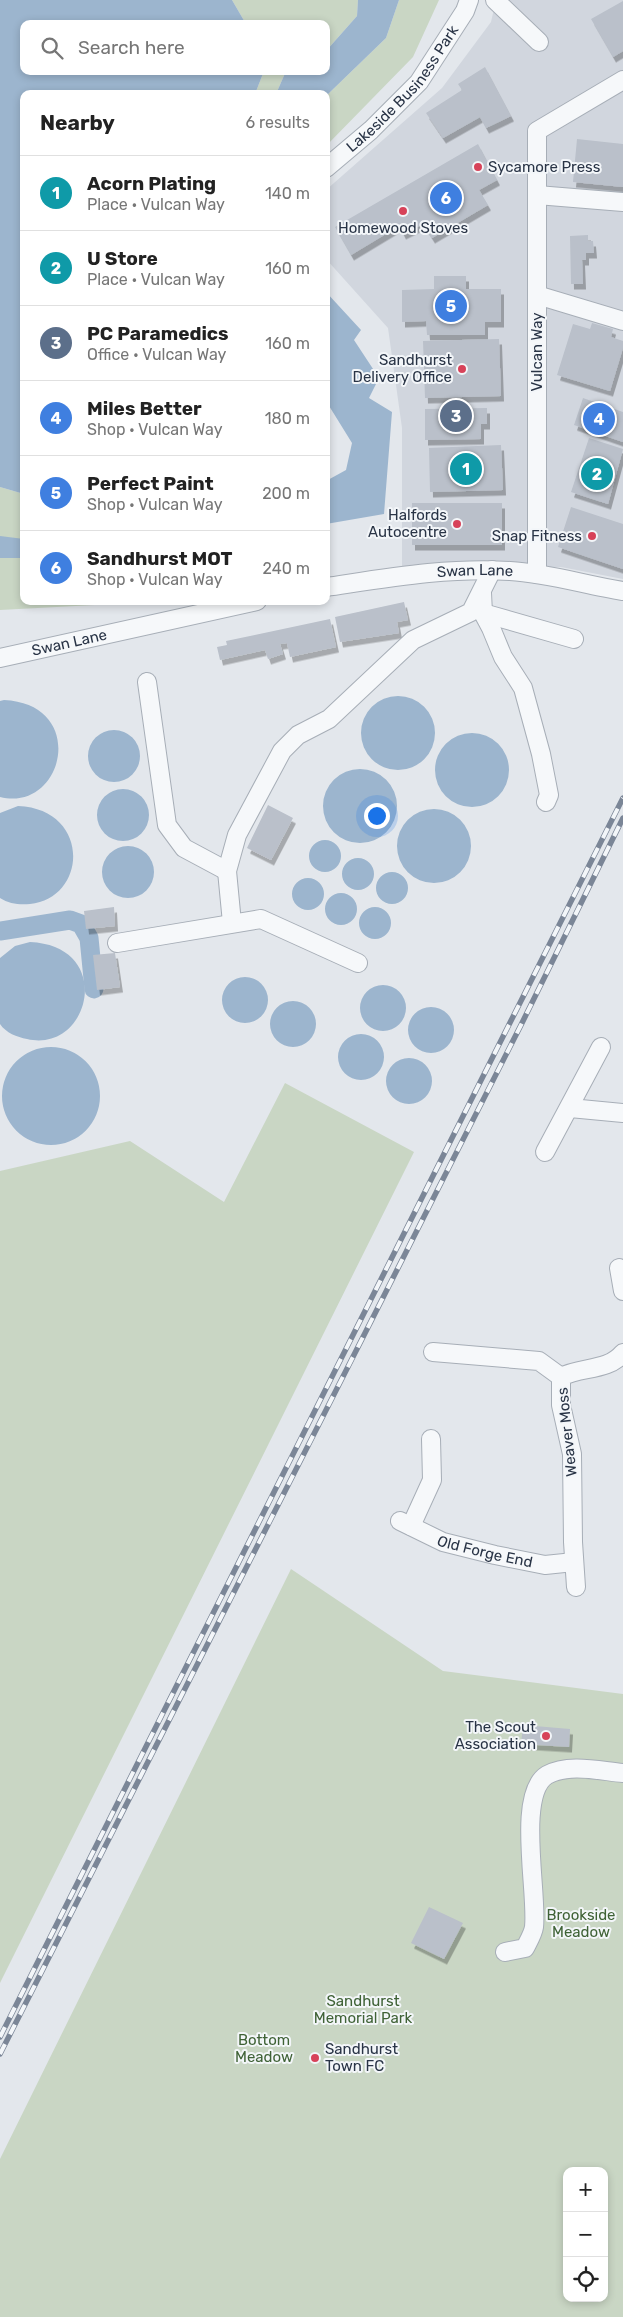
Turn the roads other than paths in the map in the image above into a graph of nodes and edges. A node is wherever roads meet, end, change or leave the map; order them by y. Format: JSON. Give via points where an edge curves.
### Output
{"nodes":[{"id":1,"x":469,"y":0,"type":"edge"},
{"id":2,"x":495,"y":0,"type":"edge"},
{"id":3,"x":540,"y":42,"type":"dead end"},
{"id":4,"x":623,"y":80,"type":"edge"},
{"id":5,"x":330,"y":165,"type":"edge"},
{"id":6,"x":537,"y":195,"type":"junction"},
{"id":7,"x":623,"y":202,"type":"edge"},
{"id":8,"x":537,"y":295,"type":"junction"},
{"id":9,"x":623,"y":321,"type":"edge"},
{"id":10,"x":492,"y":570,"type":"junction"},
{"id":11,"x":537,"y":574,"type":"junction"},
{"id":12,"x":330,"y":586,"type":"edge"},
{"id":13,"x":623,"y":591,"type":"edge"},
{"id":14,"x":482,"y":592,"type":"junction"},
{"id":15,"x":239,"y":605,"type":"edge"},
{"id":16,"x":483,"y":614,"type":"junction"},
{"id":17,"x":574,"y":639,"type":"dead end"},
{"id":18,"x":0,"y":658,"type":"edge"},
{"id":19,"x":147,"y":682,"type":"dead end"},
{"id":20,"x":546,"y":802,"type":"dead end"},
{"id":21,"x":227,"y":871,"type":"junction"},
{"id":22,"x":232,"y":923,"type":"junction"},
{"id":23,"x":117,"y":943,"type":"dead end"},
{"id":24,"x":358,"y":963,"type":"dead end"},
{"id":25,"x":601,"y":1047,"type":"dead end"},
{"id":26,"x":570,"y":1108,"type":"junction"},
{"id":27,"x":623,"y":1113,"type":"edge"},
{"id":28,"x":545,"y":1152,"type":"dead end"},
{"id":29,"x":619,"y":1268,"type":"dead end"},
{"id":30,"x":623,"y":1290,"type":"edge"},
{"id":31,"x":432,"y":1352,"type":"dead end"},
{"id":32,"x":623,"y":1353,"type":"edge"},
{"id":33,"x":561,"y":1377,"type":"junction"},
{"id":34,"x":431,"y":1439,"type":"dead end"},
{"id":35,"x":574,"y":1562,"type":"junction"},
{"id":36,"x":576,"y":1587,"type":"dead end"},
{"id":37,"x":623,"y":1773,"type":"edge"},
{"id":38,"x":505,"y":1952,"type":"dead end"}],
"edges":[{"from":1,"to":5,"type":"street","name":"Lakeside Business Park","via":[[419,82],[371,130]]},
{"from":2,"to":3,"type":"street"},
{"from":4,"to":6,"type":"street","name":"Vulcan Way","via":[[537,131]]},
{"from":6,"to":7,"type":"street"},
{"from":6,"to":8,"type":"street","name":"Vulcan Way"},
{"from":8,"to":9,"type":"street"},
{"from":8,"to":11,"type":"street","name":"Vulcan Way"},
{"from":10,"to":11,"type":"street","name":"Swan Lane"},
{"from":10,"to":12,"type":"street","name":"Swan Lane","via":[[415,574]]},
{"from":10,"to":14,"type":"street"},
{"from":11,"to":13,"type":"street","name":"Swan Lane"},
{"from":14,"to":16,"type":"street"},
{"from":14,"to":21,"type":"street","via":[[471,612],[413,640],[329,718],[298,735],[282,751],[237,835]]},
{"from":15,"to":18,"type":"street","name":"Swan Lane"},
{"from":16,"to":17,"type":"street"},
{"from":16,"to":20,"type":"street","via":[[522,688],[542,754],[549,795]]},
{"from":19,"to":21,"type":"street","via":[[167,825],[184,848]]},
{"from":21,"to":22,"type":"street"},
{"from":22,"to":23,"type":"street"},
{"from":22,"to":24,"type":"street","via":[[261,919]]},
{"from":25,"to":26,"type":"street"},
{"from":26,"to":27,"type":"street"},
{"from":26,"to":28,"type":"street"},
{"from":29,"to":30,"type":"street"},
{"from":31,"to":33,"type":"street","via":[[539,1361]]},
{"from":32,"to":33,"type":"street","name":"Weaver Moss","via":[[616,1360],[596,1368],[574,1370]]},
{"from":33,"to":35,"type":"street","name":"Weaver Moss","via":[[561,1405],[572,1454]]},
{"from":34,"to":35,"type":"street","name":"Old Forge End","via":[[430,1486],[406,1523],[444,1542],[495,1555],[545,1565]]},
{"from":35,"to":36,"type":"street","name":"Weaver Moss"},
{"from":37,"to":38,"type":"street","via":[[576,1768],[548,1774],[538,1782],[530,1805],[534,1928],[525,1948]]}]}
